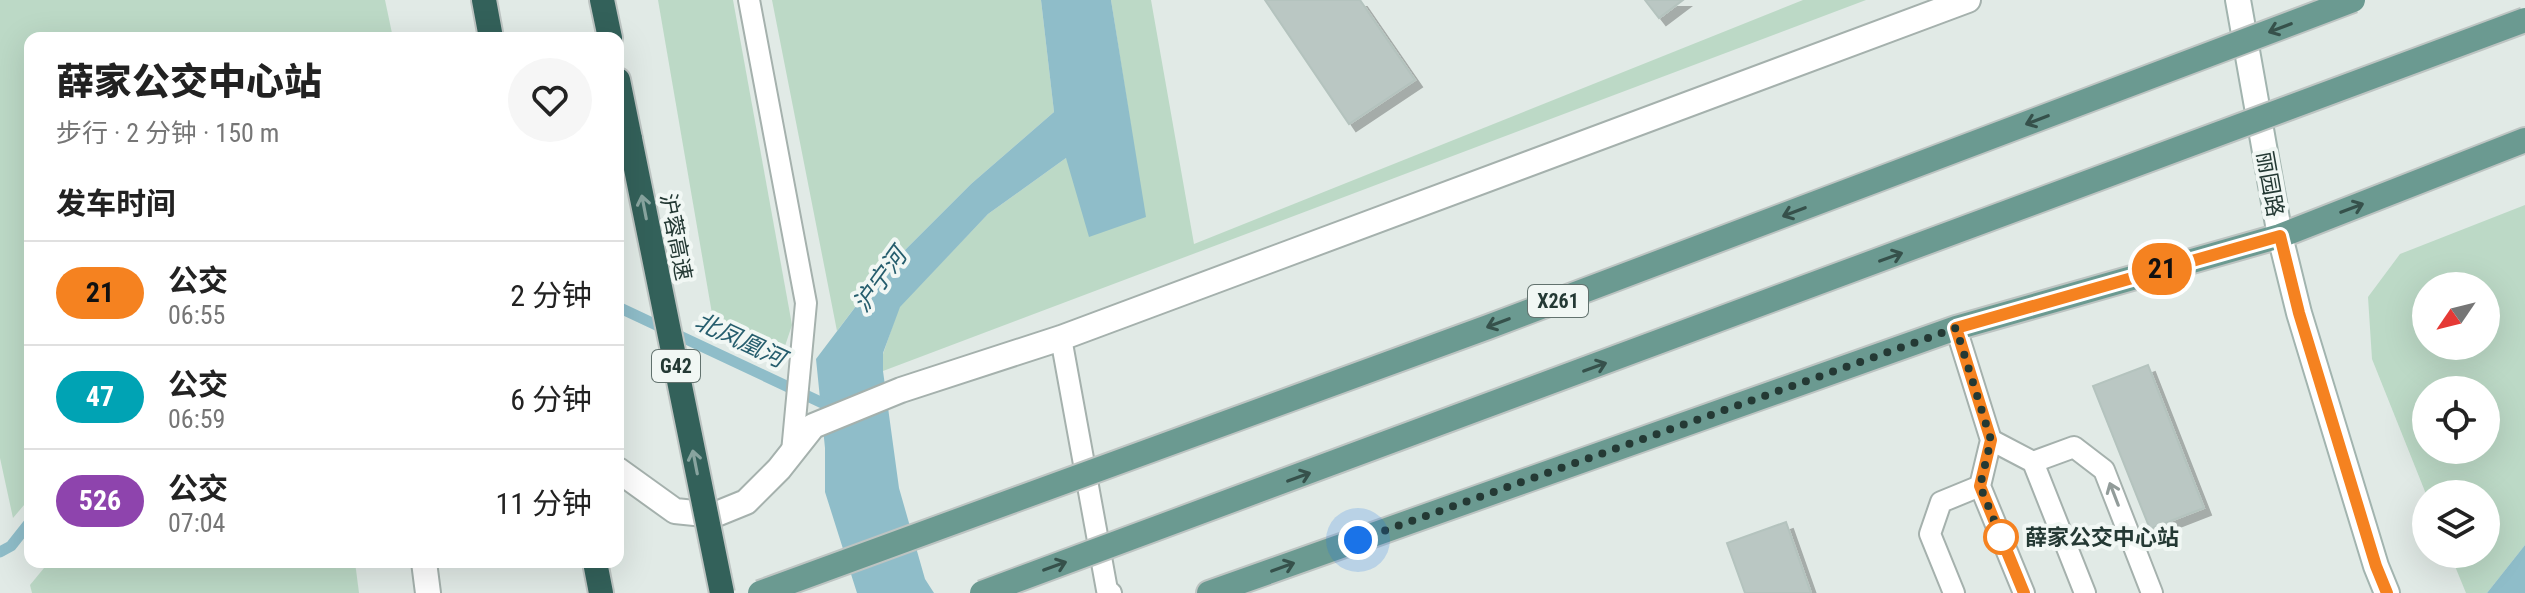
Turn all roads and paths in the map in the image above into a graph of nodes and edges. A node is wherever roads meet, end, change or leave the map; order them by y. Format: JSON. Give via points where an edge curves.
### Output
{"nodes":[{"id":1,"x":484,"y":0,"type":"edge"},
{"id":2,"x":602,"y":0,"type":"edge"},
{"id":3,"x":749,"y":0,"type":"edge"},
{"id":4,"x":1968,"y":0,"type":"edge"},
{"id":5,"x":2238,"y":0,"type":"edge"},
{"id":6,"x":2353,"y":0,"type":"edge"},
{"id":7,"x":2525,"y":20,"type":"edge"},
{"id":8,"x":490,"y":32,"type":"edge"},
{"id":9,"x":609,"y":32,"type":"edge"},
{"id":10,"x":624,"y":110,"type":"edge"},
{"id":11,"x":2525,"y":140,"type":"edge"},
{"id":12,"x":2280,"y":236,"type":"junction"},
{"id":13,"x":1956,"y":328,"type":"junction"},
{"id":14,"x":1061,"y":338,"type":"junction"},
{"id":15,"x":804,"y":422,"type":"junction"},
{"id":16,"x":1991,"y":440,"type":"junction"},
{"id":17,"x":2033,"y":462,"type":"junction"},
{"id":18,"x":624,"y":474,"type":"edge"},
{"id":19,"x":1980,"y":486,"type":"junction"},
{"id":20,"x":425,"y":568,"type":"edge"},
{"id":21,"x":428,"y":593,"type":"edge"},
{"id":22,"x":722,"y":593,"type":"edge"},
{"id":23,"x":760,"y":593,"type":"edge"},
{"id":24,"x":982,"y":593,"type":"edge"},
{"id":25,"x":1111,"y":593,"type":"edge"},
{"id":26,"x":1209,"y":593,"type":"edge"},
{"id":27,"x":1954,"y":593,"type":"edge"},
{"id":28,"x":2024,"y":593,"type":"edge"},
{"id":29,"x":2085,"y":593,"type":"edge"},
{"id":30,"x":2152,"y":593,"type":"edge"},
{"id":31,"x":2387,"y":593,"type":"edge"}],
"edges":[{"from":1,"to":8,"type":"highway"},
{"from":2,"to":9,"type":"highway"},
{"from":3,"to":15,"type":"lane","via":[[806,303],[800,365]]},
{"from":4,"to":14,"type":"street"},
{"from":5,"to":12,"type":"street","name":"丽园路"},
{"from":6,"to":23,"type":"main road","number":"X261","one_way":true,"bridge":true,"via":[[1488,327]]},
{"from":24,"to":7,"type":"main road","one_way":true,"bridge":true},
{"from":22,"to":10,"type":"highway","name":"沪蓉高速","number":"G42","one_way":true,"bridge":true},
{"from":12,"to":11,"type":"main road","one_way":true},
{"from":12,"to":13,"type":"main road"},
{"from":12,"to":31,"type":"street","name":"丽园路"},
{"from":13,"to":16,"type":"lane"},
{"from":26,"to":13,"type":"main road","one_way":true},
{"from":14,"to":15,"type":"street"},
{"from":14,"to":25,"type":"lane"},
{"from":15,"to":18,"type":"street","via":[[792,452],[746,502],[714,515],[675,511]]},
{"from":16,"to":17,"type":"lane"},
{"from":16,"to":19,"type":"lane"},
{"from":17,"to":29,"type":"lane"},
{"from":30,"to":17,"type":"lane","one_way":true,"via":[[2104,470],[2074,447]]},
{"from":19,"to":27,"type":"lane","via":[[1941,502],[1930,534]]},
{"from":19,"to":28,"type":"lane"},
{"from":20,"to":21,"type":"street"}]}
